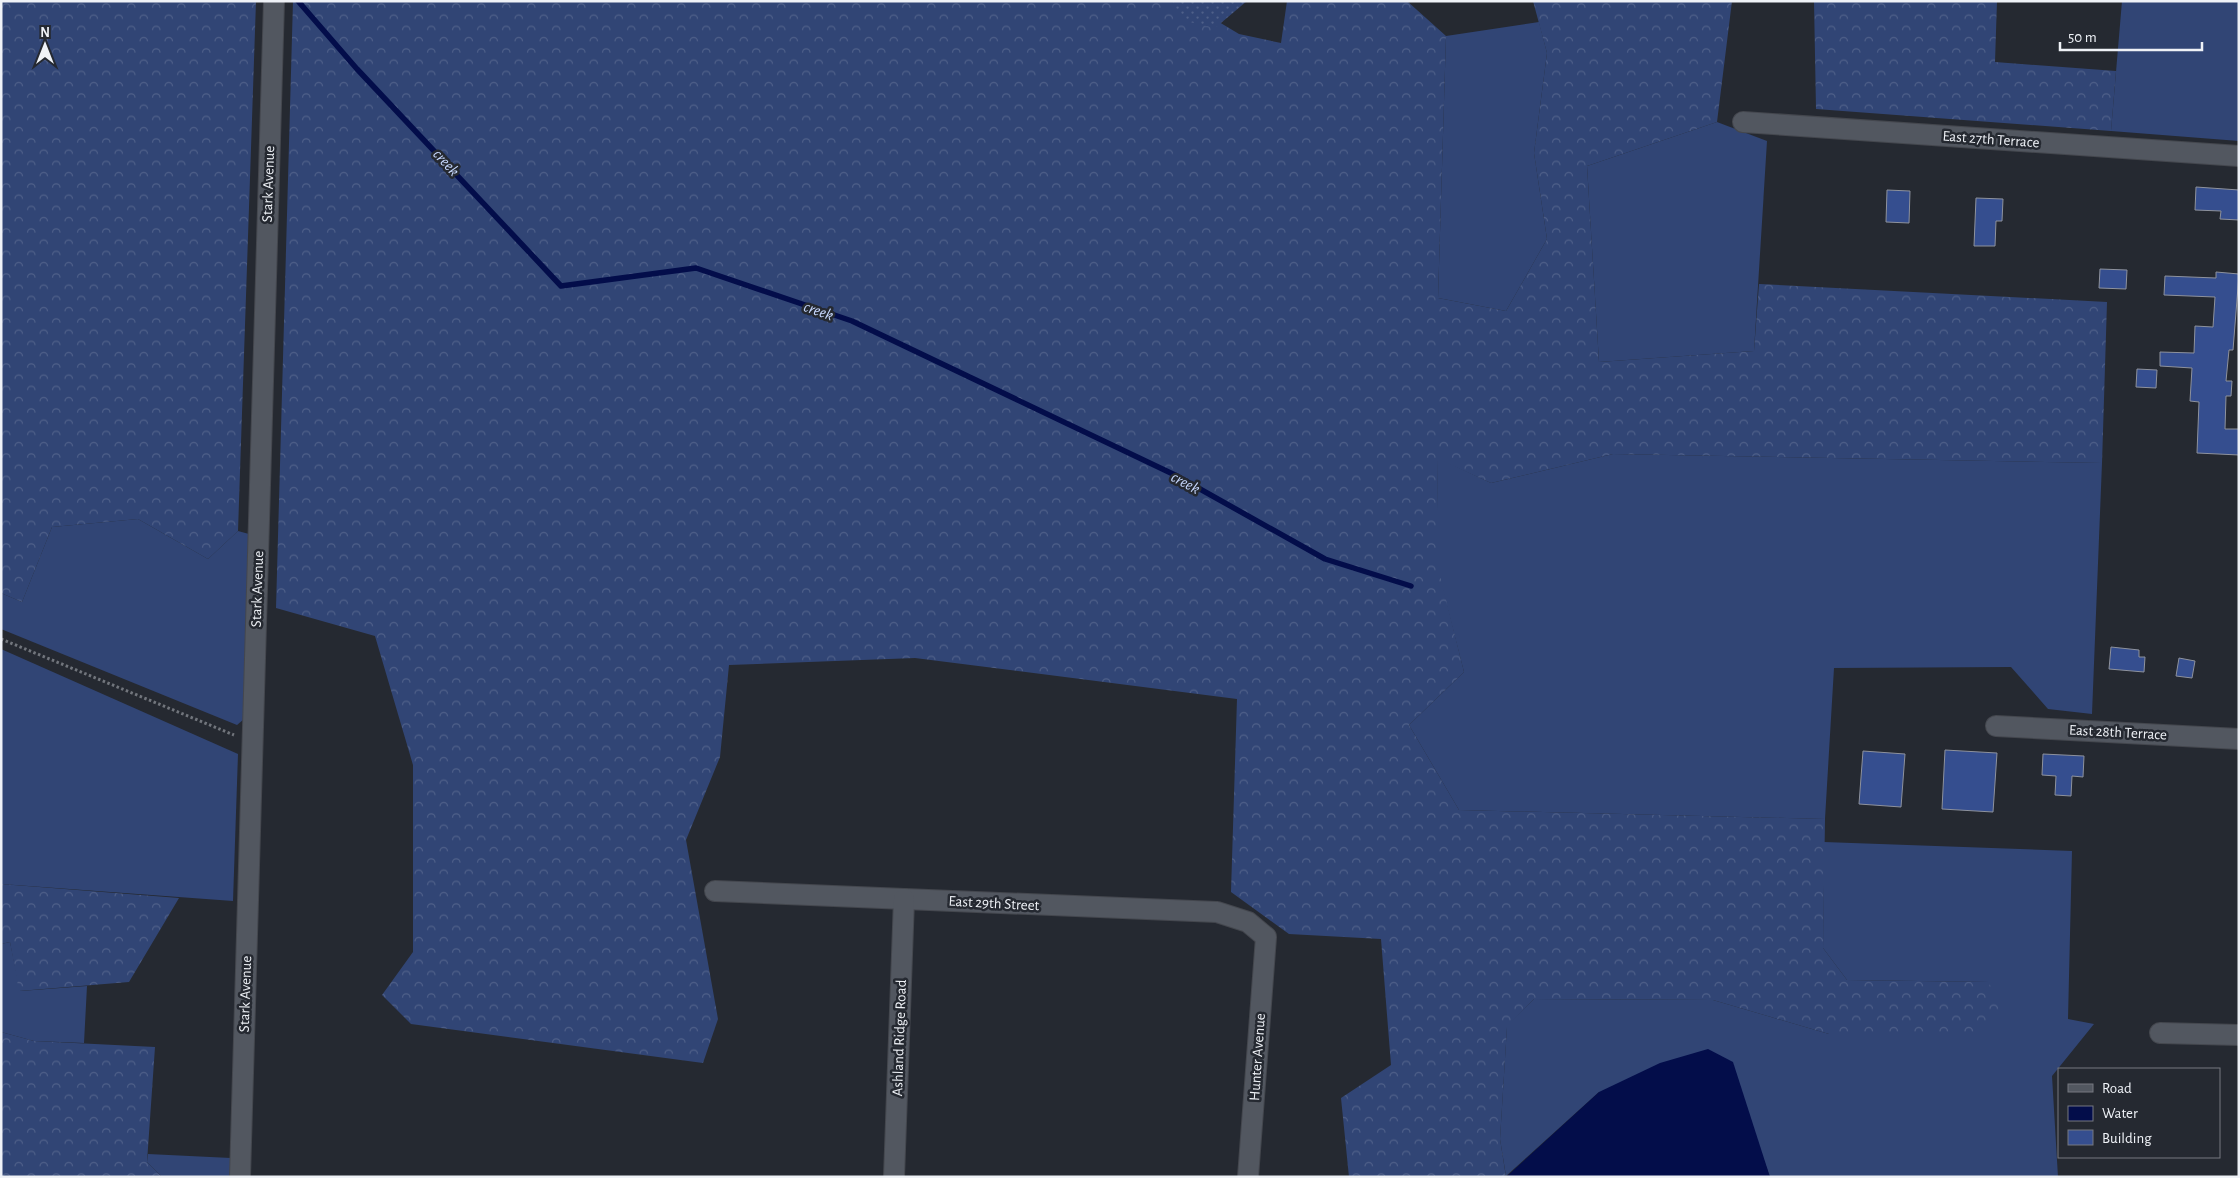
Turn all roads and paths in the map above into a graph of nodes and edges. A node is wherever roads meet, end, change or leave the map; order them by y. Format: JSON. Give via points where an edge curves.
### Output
{"nodes":[{"id":1,"x":274,"y":1,"type":"edge"},
{"id":2,"x":1743,"y":122,"type":"dead end"},
{"id":3,"x":2239,"y":156,"type":"edge"},
{"id":4,"x":1,"y":639,"type":"edge"},
{"id":5,"x":1996,"y":726,"type":"dead end"},
{"id":6,"x":2239,"y":739,"type":"edge"},
{"id":7,"x":252,"y":743,"type":"junction"},
{"id":8,"x":715,"y":891,"type":"dead end"},
{"id":9,"x":904,"y":898,"type":"junction"},
{"id":10,"x":1266,"y":937,"type":"joint"},
{"id":11,"x":2160,"y":1033,"type":"dead end"},
{"id":12,"x":2239,"y":1035,"type":"edge"},
{"id":13,"x":240,"y":1177,"type":"edge"},
{"id":14,"x":894,"y":1177,"type":"edge"},
{"id":15,"x":1248,"y":1177,"type":"edge"}],
"edges":[{"from":1,"to":7,"type":"street","name":"Stark Avenue"},
{"from":2,"to":3,"type":"street","name":"East 27th Terrace"},
{"from":4,"to":7,"type":"path"},
{"from":5,"to":6,"type":"street","name":"East 28th Terrace"},
{"from":7,"to":13,"type":"street","name":"Stark Avenue"},
{"from":8,"to":9,"type":"street","name":"East 29th Street"},
{"from":9,"to":10,"type":"street","name":"East 29th Street","via":[[1218,912],[1248,922]]},
{"from":9,"to":14,"type":"street","name":"Ashland Ridge Road"},
{"from":10,"to":15,"type":"street","name":"Hunter Avenue"},
{"from":11,"to":12,"type":"street"}]}
